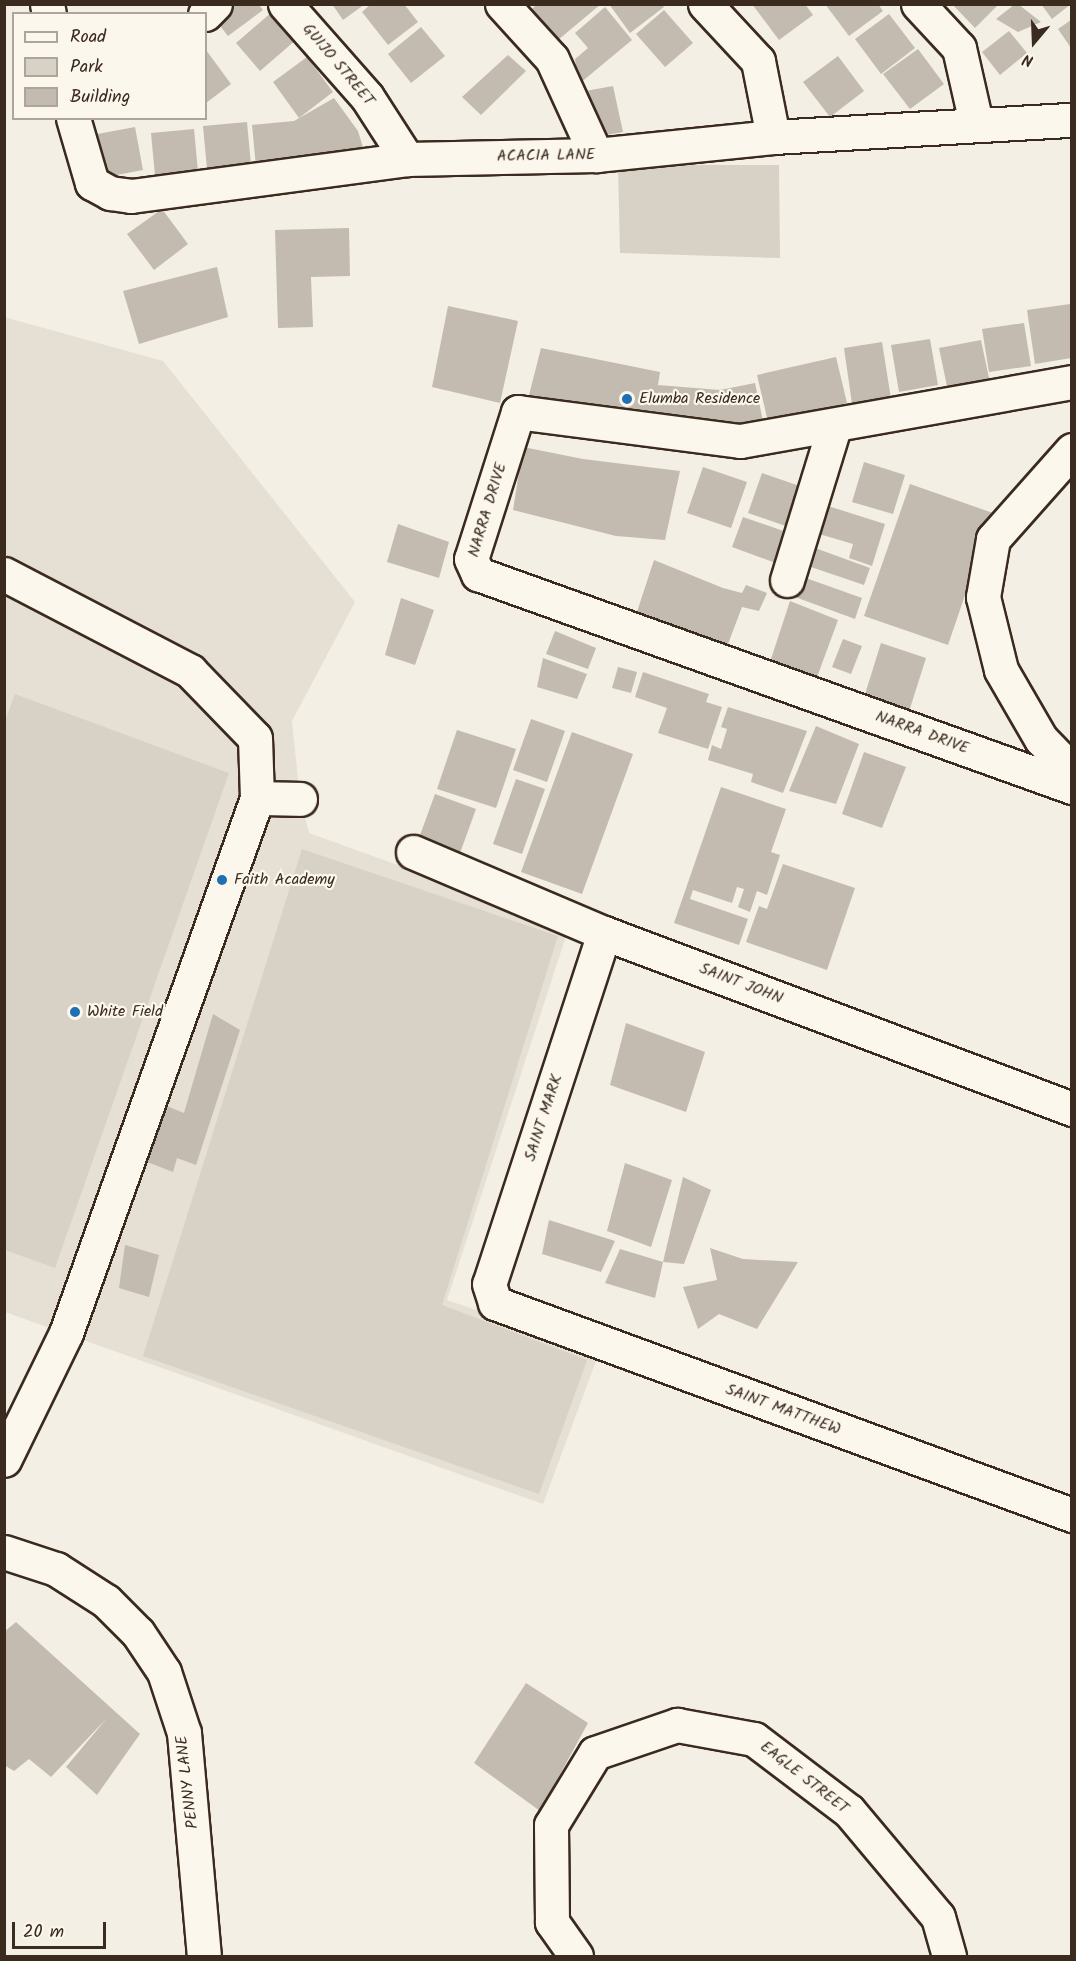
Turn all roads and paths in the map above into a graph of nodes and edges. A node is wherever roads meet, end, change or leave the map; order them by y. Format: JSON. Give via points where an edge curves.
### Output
{"nodes":[{"id":1,"x":285,"y":4,"type":"edge"},
{"id":2,"x":502,"y":4,"type":"edge"},
{"id":3,"x":705,"y":4,"type":"edge"},
{"id":4,"x":918,"y":4,"type":"edge"},
{"id":5,"x":74,"y":120,"type":"edge"},
{"id":6,"x":1071,"y":120,"type":"edge"},
{"id":7,"x":976,"y":123,"type":"junction"},
{"id":8,"x":773,"y":137,"type":"junction"},
{"id":9,"x":596,"y":155,"type":"junction"},
{"id":10,"x":407,"y":159,"type":"junction"},
{"id":11,"x":1071,"y":382,"type":"edge"},
{"id":12,"x":834,"y":427,"type":"junction"},
{"id":13,"x":1071,"y":450,"type":"edge"},
{"id":14,"x":4,"y":574,"type":"edge"},
{"id":15,"x":788,"y":580,"type":"dead end"},
{"id":16,"x":1071,"y":771,"type":"edge"},
{"id":17,"x":1071,"y":787,"type":"edge"},
{"id":18,"x":257,"y":798,"type":"junction"},
{"id":19,"x":300,"y":799,"type":"dead end"},
{"id":20,"x":413,"y":852,"type":"dead end"},
{"id":21,"x":604,"y":933,"type":"junction"},
{"id":22,"x":1071,"y":1109,"type":"edge"},
{"id":23,"x":495,"y":1303,"type":"joint"},
{"id":24,"x":4,"y":1460,"type":"edge"},
{"id":25,"x":1071,"y":1515,"type":"edge"},
{"id":26,"x":4,"y":1552,"type":"edge"},
{"id":27,"x":204,"y":1956,"type":"edge"},
{"id":28,"x":576,"y":1956,"type":"edge"},
{"id":29,"x":949,"y":1956,"type":"edge"}],
"edges":[{"from":1,"to":10,"type":"street","name":"GUIJO STREET","via":[[367,97]]},
{"from":2,"to":9,"type":"street","via":[[552,58]]},
{"from":3,"to":8,"type":"street","via":[[758,61]]},
{"from":4,"to":7,"type":"street","via":[[959,48]]},
{"from":5,"to":10,"type":"street","name":"ACACIA LANE","via":[[92,183],[110,193],[131,196]]},
{"from":6,"to":7,"type":"street","name":"ACACIA LANE"},
{"from":7,"to":8,"type":"street","name":"ACACIA LANE"},
{"from":8,"to":9,"type":"street","name":"ACACIA LANE"},
{"from":9,"to":10,"type":"street","name":"ACACIA LANE"},
{"from":11,"to":12,"type":"street","name":"NARRA DRIVE"},
{"from":12,"to":15,"type":"street"},
{"from":12,"to":17,"type":"street","name":"NARRA DRIVE","via":[[740,441],[519,412],[471,559],[473,568],[478,574]]},
{"from":13,"to":16,"type":"street","via":[[993,539],[983,597],[1001,670],[1041,738]]},
{"from":14,"to":18,"type":"street","via":[[190,671],[255,738]]},
{"from":18,"to":19,"type":"street"},
{"from":18,"to":24,"type":"street","via":[[66,1333]]},
{"from":20,"to":21,"type":"street","name":"SAINT JOHN"},
{"from":21,"to":22,"type":"street","name":"SAINT JOHN"},
{"from":21,"to":23,"type":"street","name":"SAINT MARK","via":[[489,1284]]},
{"from":23,"to":25,"type":"street","name":"SAINT MATTHEW"},
{"from":26,"to":27,"type":"street","name":"PENNY LANE","via":[[56,1569],[106,1601],[138,1633],[164,1672],[184,1733]]},
{"from":28,"to":29,"type":"street","name":"EAGLE STREET","via":[[552,1922],[551,1825],[595,1753],[677,1725],[754,1739],[849,1811],[938,1917]]}]}
